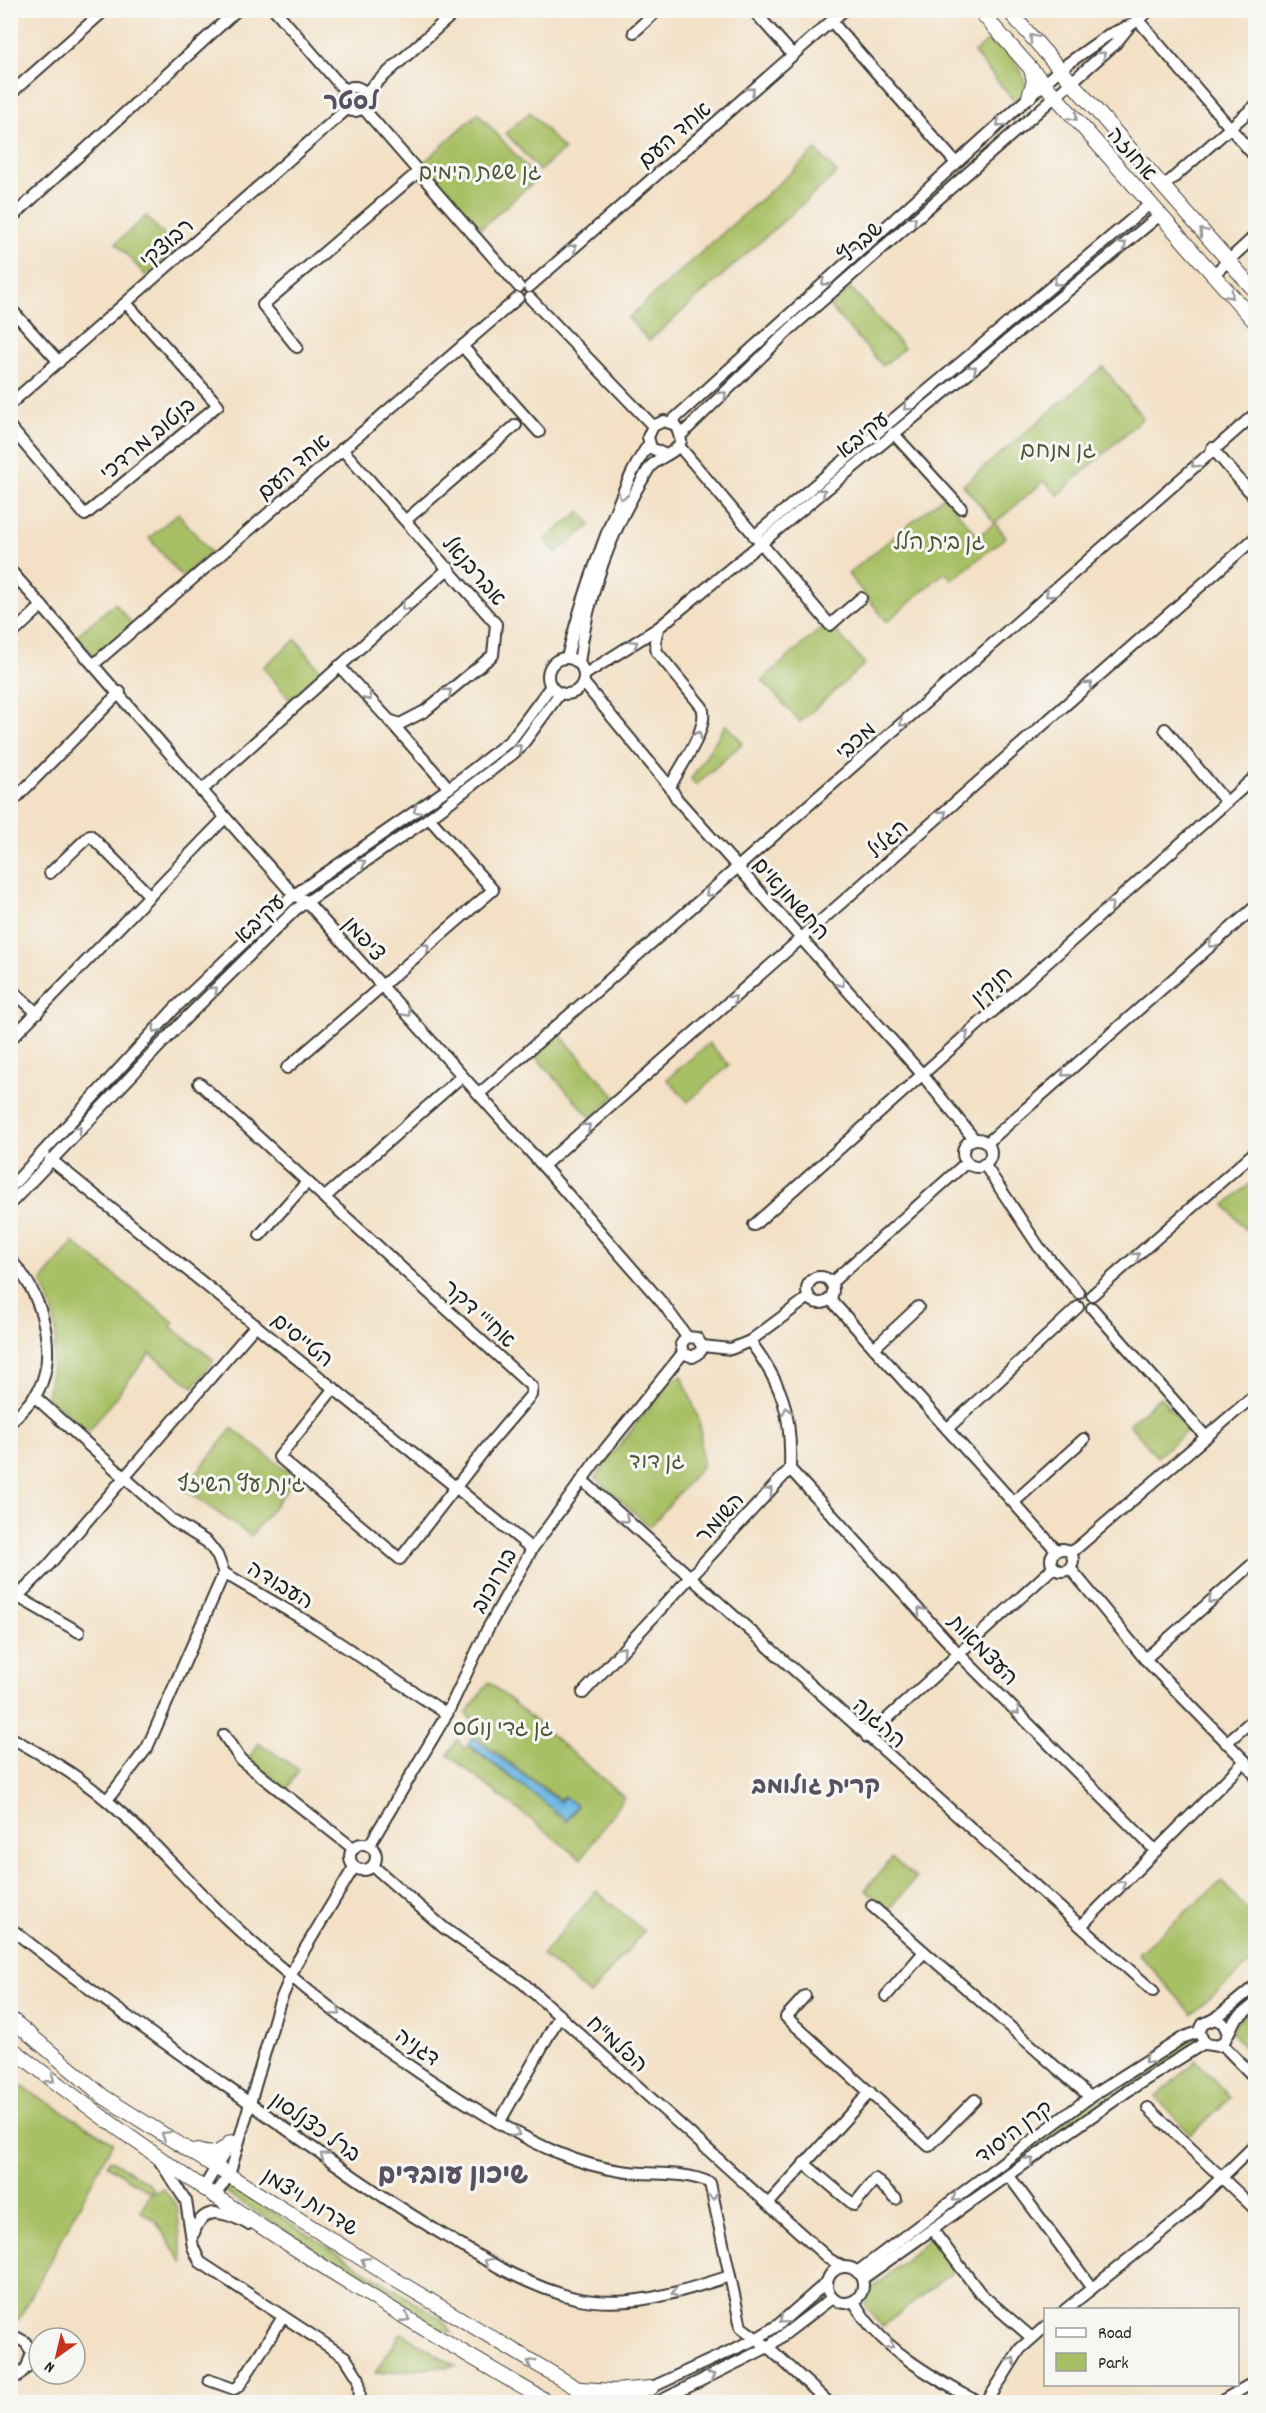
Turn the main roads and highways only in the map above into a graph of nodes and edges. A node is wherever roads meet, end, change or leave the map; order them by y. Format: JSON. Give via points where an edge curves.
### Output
{"nodes":[{"id":1,"x":979,"y":10,"type":"edge"},
{"id":2,"x":1008,"y":10,"type":"edge"},
{"id":3,"x":1030,"y":68,"type":"junction"},
{"id":4,"x":1029,"y":96,"type":"road end"},
{"id":5,"x":1256,"y":292,"type":"edge"},
{"id":6,"x":1256,"y":323,"type":"edge"},
{"id":7,"x":10,"y":2018,"type":"edge"},
{"id":8,"x":10,"y":2047,"type":"edge"},
{"id":9,"x":231,"y":2142,"type":"road end"},
{"id":10,"x":185,"y":2147,"type":"junction"},
{"id":11,"x":503,"y":2376,"type":"junction"},
{"id":12,"x":567,"y":2385,"type":"junction"},
{"id":13,"x":651,"y":2388,"type":"road end"},
{"id":14,"x":531,"y":2403,"type":"edge"},
{"id":15,"x":548,"y":2403,"type":"edge"},
{"id":16,"x":600,"y":2403,"type":"edge"}],
"edges":[{"from":1,"to":3,"type":"main road","name":"אחוזה"},
{"from":5,"to":2,"type":"main road","name":"אחוזה","one_way":true},
{"from":3,"to":4,"type":"main road","via":[[1034,81]]},
{"from":3,"to":6,"type":"main road","name":"אחוזה","one_way":true},
{"from":10,"to":7,"type":"main road","name":"שדרות ויצמן","one_way":true,"via":[[104,2097]]},
{"from":8,"to":11,"type":"main road","one_way":true,"via":[[158,2158],[274,2237]]},
{"from":9,"to":10,"type":"main road","via":[[221,2153],[209,2155]]},
{"from":12,"to":10,"type":"main road","name":"שדרות ויצמן","one_way":true},
{"from":11,"to":14,"type":"main road"},
{"from":11,"to":15,"type":"main road"},
{"from":12,"to":13,"type":"main road","via":[[602,2391]]},
{"from":12,"to":16,"type":"main road","name":"שדרות ויצמן"}]}
